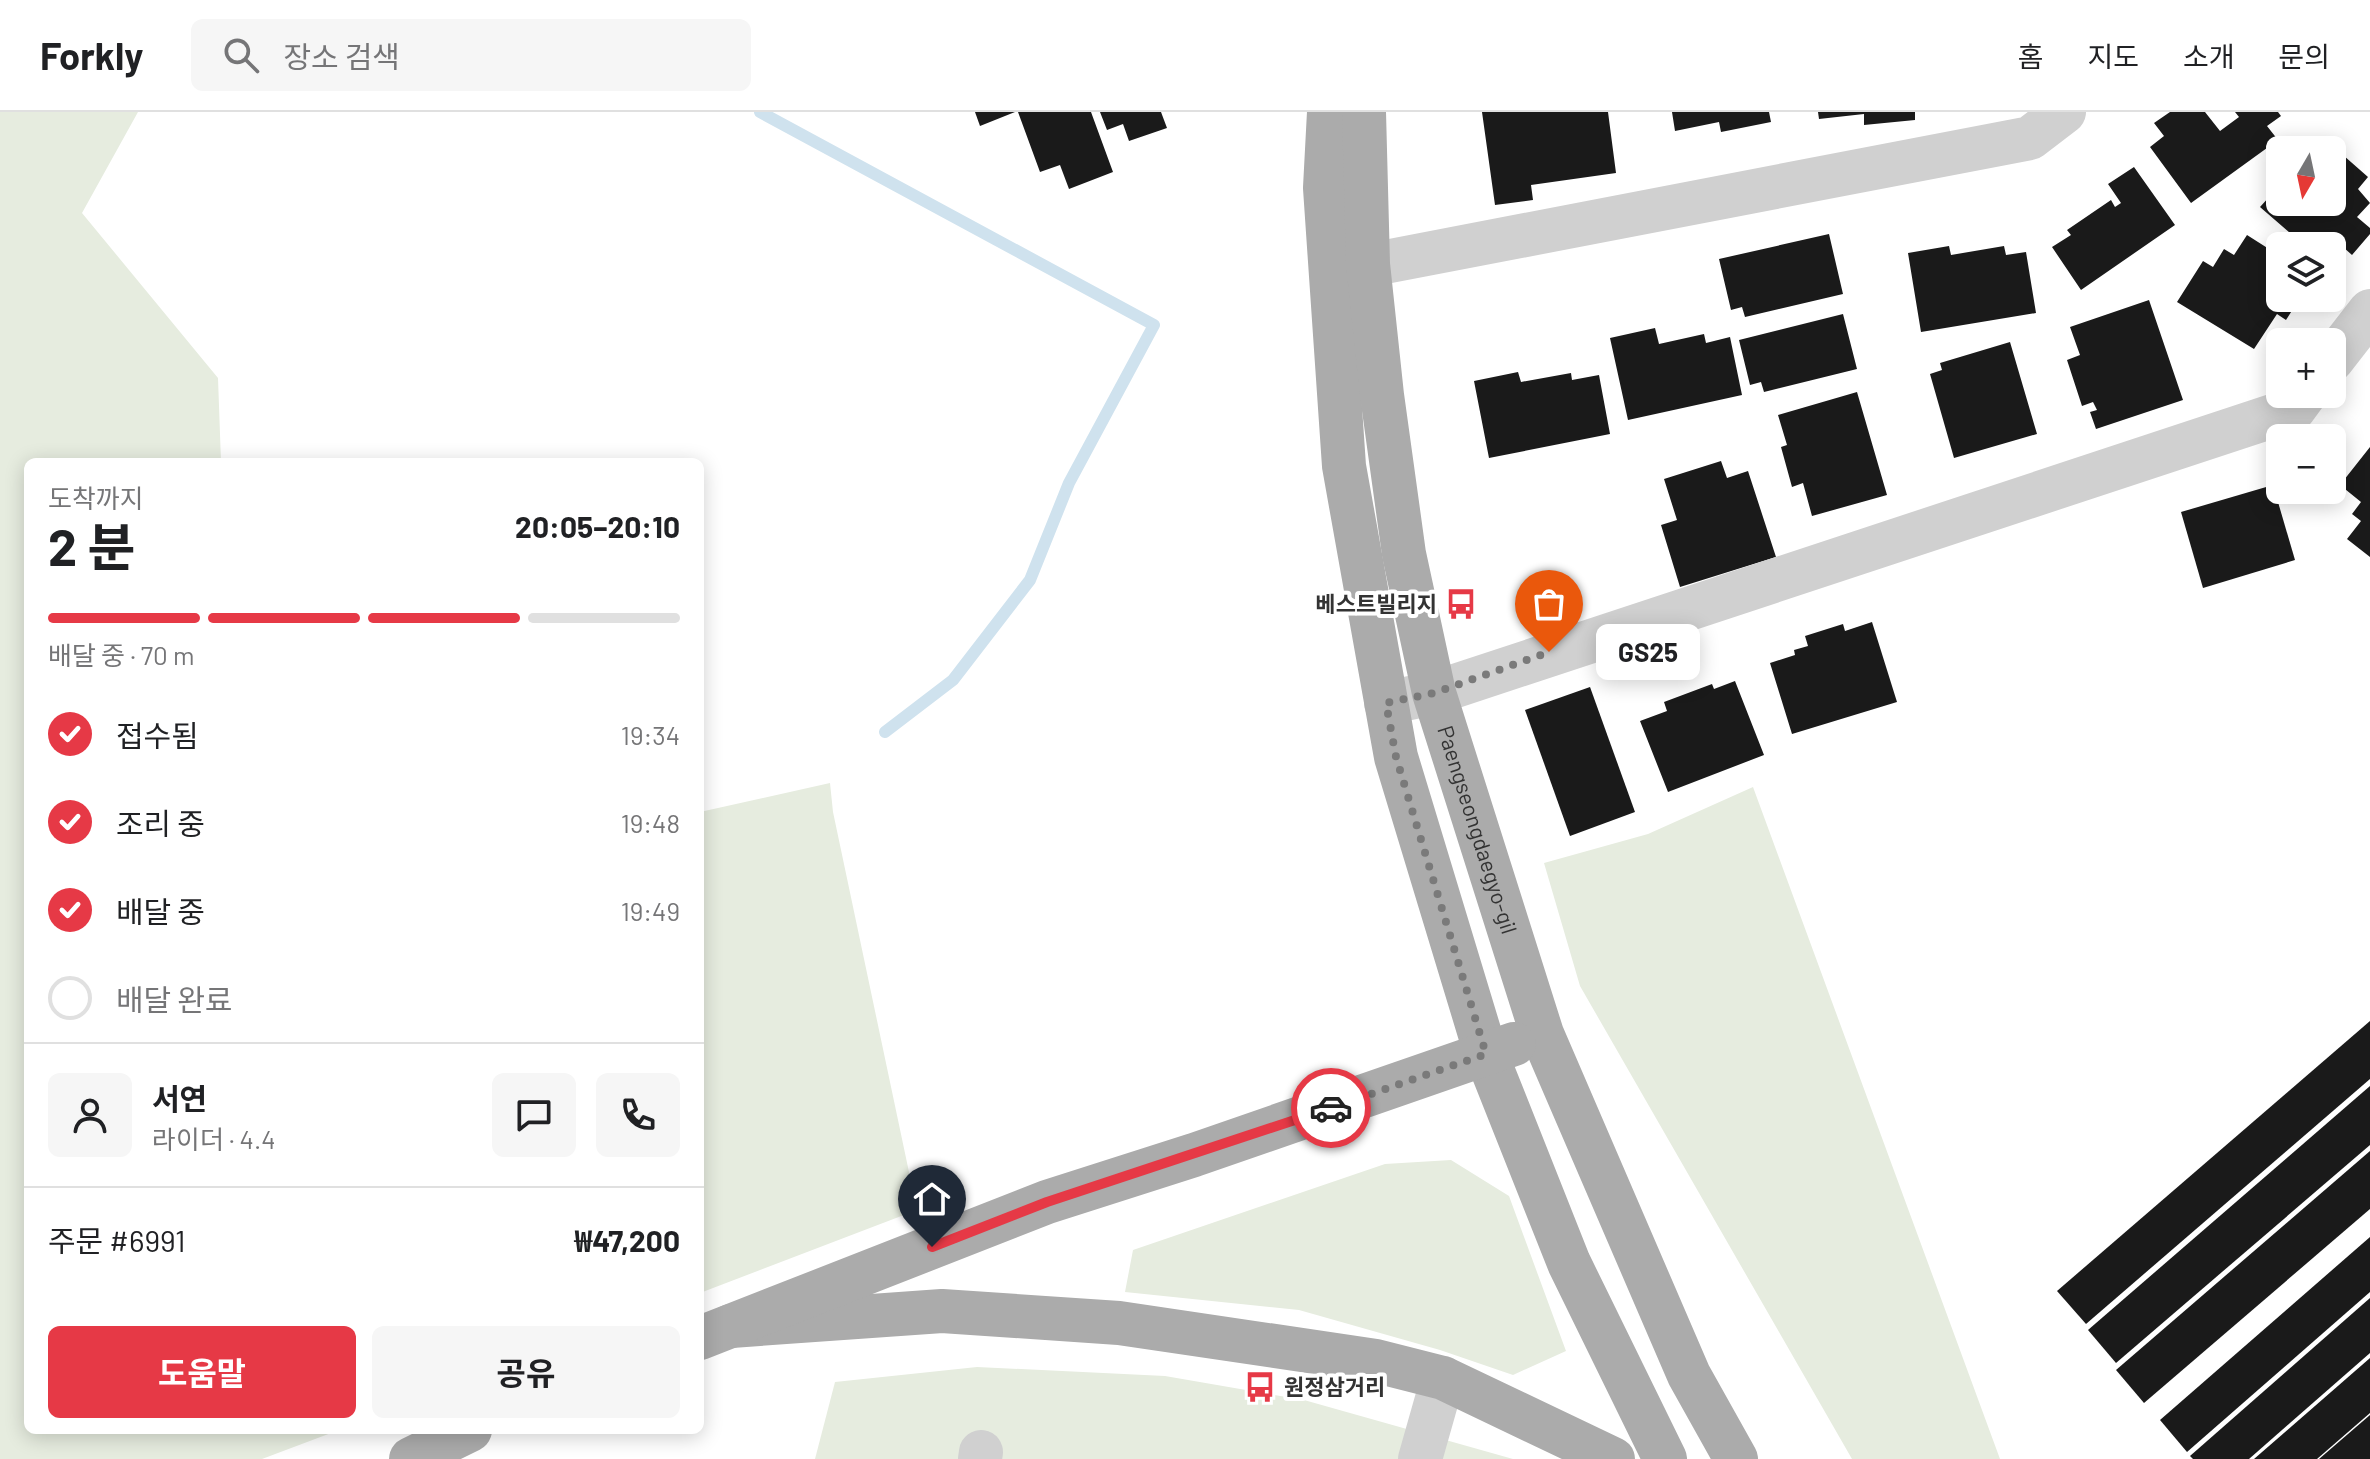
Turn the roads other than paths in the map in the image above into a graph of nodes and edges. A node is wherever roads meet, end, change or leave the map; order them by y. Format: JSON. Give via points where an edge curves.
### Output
{"nodes":[{"id":1,"x":1329,"y":112,"type":"edge"},
{"id":2,"x":1364,"y":112,"type":"edge"},
{"id":3,"x":2064,"y":112,"type":"edge"},
{"id":4,"x":1349,"y":269,"type":"junction"},
{"id":5,"x":2370,"y":311,"type":"edge"},
{"id":6,"x":2346,"y":342,"type":"edge"},
{"id":7,"x":2295,"y":408,"type":"edge"},
{"id":8,"x":1434,"y":693,"type":"junction"},
{"id":9,"x":1386,"y":703,"type":"junction"},
{"id":10,"x":1542,"y":1034,"type":"junction"},
{"id":11,"x":1486,"y":1054,"type":"junction"},
{"id":12,"x":716,"y":1332,"type":"edge"},
{"id":13,"x":1443,"y":1378,"type":"junction"},
{"id":14,"x":462,"y":1434,"type":"edge"},
{"id":15,"x":411,"y":1459,"type":"edge"},
{"id":16,"x":1420,"y":1459,"type":"edge"},
{"id":17,"x":1613,"y":1459,"type":"edge"},
{"id":18,"x":1665,"y":1459,"type":"edge"},
{"id":19,"x":1736,"y":1459,"type":"edge"}],
"edges":[{"from":1,"to":4,"type":"main road","via":[[1325,188]]},
{"from":2,"to":4,"type":"main road","name":"Paengseongdaegyo-gil"},
{"from":3,"to":4,"type":"street","via":[[2030,138]]},
{"from":4,"to":8,"type":"main road","name":"Paengseongdaegyo-gil"},
{"from":4,"to":9,"type":"main road","via":[[1344,466]]},
{"from":5,"to":6,"type":"street"},
{"from":7,"to":8,"type":"street"},
{"from":8,"to":9,"type":"street"},
{"from":8,"to":10,"type":"main road","name":"Paengseongdaegyo-gil"},
{"from":9,"to":11,"type":"main road","via":[[1396,757]]},
{"from":10,"to":11,"type":"main road"},
{"from":10,"to":19,"type":"main road","name":"Paengseongdaegyo-gil","via":[[1689,1375]]},
{"from":11,"to":12,"type":"main road","via":[[1047,1202]]},
{"from":11,"to":18,"type":"main road","via":[[1569,1263]]},
{"from":12,"to":13,"type":"main road","via":[[942,1311],[1119,1323],[1376,1361]]},
{"from":13,"to":16,"type":"street"},
{"from":13,"to":17,"type":"main road"},
{"from":14,"to":15,"type":"main road"}]}
